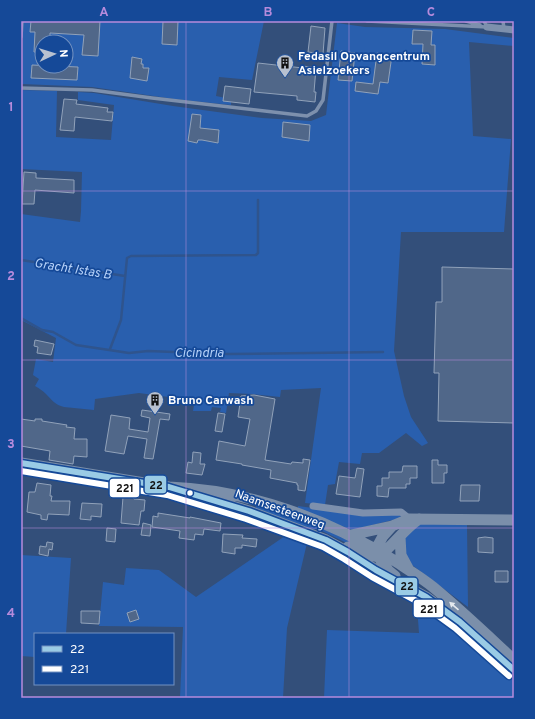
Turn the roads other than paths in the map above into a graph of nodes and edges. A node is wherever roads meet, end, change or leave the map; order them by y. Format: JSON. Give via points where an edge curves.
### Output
{"nodes":[{"id":1,"x":22,"y":21,"type":"edge"},
{"id":2,"x":332,"y":21,"type":"edge"},
{"id":3,"x":367,"y":21,"type":"edge"},
{"id":4,"x":466,"y":21,"type":"edge"},
{"id":5,"x":486,"y":24,"type":"edge"},
{"id":6,"x":503,"y":25,"type":"edge"},
{"id":7,"x":514,"y":30,"type":"edge"},
{"id":8,"x":21,"y":37,"type":"edge"},
{"id":9,"x":21,"y":88,"type":"edge"},
{"id":10,"x":21,"y":463,"type":"edge"},
{"id":11,"x":170,"y":487,"type":"junction"},
{"id":12,"x":313,"y":506,"type":"dead end"},
{"id":13,"x":514,"y":520,"type":"edge"},
{"id":14,"x":413,"y":521,"type":"junction"},
{"id":15,"x":392,"y":526,"type":"junction"},
{"id":16,"x":351,"y":535,"type":"junction"},
{"id":17,"x":400,"y":537,"type":"junction"},
{"id":18,"x":326,"y":540,"type":"junction"},
{"id":19,"x":379,"y":553,"type":"junction"},
{"id":20,"x":409,"y":570,"type":"junction"},
{"id":21,"x":426,"y":597,"type":"junction"},
{"id":22,"x":514,"y":660,"type":"edge"},
{"id":23,"x":514,"y":670,"type":"edge"}],
"edges":[{"from":1,"to":8,"type":"lane"},
{"from":2,"to":9,"type":"lane","via":[[323,100],[316,111],[307,116],[92,90]]},
{"from":3,"to":5,"type":"lane"},
{"from":4,"to":5,"type":"lane"},
{"from":5,"to":6,"type":"street"},
{"from":6,"to":7,"type":"street"},
{"from":10,"to":11,"type":"main road","name":"Naamsesteenweg"},
{"from":11,"to":16,"type":"main road","name":"Naamsesteenweg","via":[[190,488],[291,506]]},
{"from":11,"to":18,"type":"main road","name":"Naamsesteenweg","via":[[249,511]]},
{"from":12,"to":14,"type":"street","name":"Naamsesteenweg","via":[[363,513],[401,512]]},
{"from":13,"to":14,"type":"main road"},
{"from":14,"to":15,"type":"main road"},
{"from":14,"to":17,"type":"main road"},
{"from":15,"to":16,"type":"main road"},
{"from":15,"to":19,"type":"main road","via":[[383,536]]},
{"from":16,"to":19,"type":"main road","name":"Naamsesteenweg"},
{"from":17,"to":19,"type":"main road"},
{"from":17,"to":20,"type":"main road","via":[[401,555]]},
{"from":18,"to":19,"type":"main road"},
{"from":18,"to":21,"type":"main road","name":"Naamsesteenweg"},
{"from":19,"to":20,"type":"main road"},
{"from":19,"to":21,"type":"main road","via":[[392,574]]},
{"from":22,"to":20,"type":"main road","one_way":true,"via":[[432,586]]},
{"from":21,"to":23,"type":"main road","via":[[460,622]]}]}
